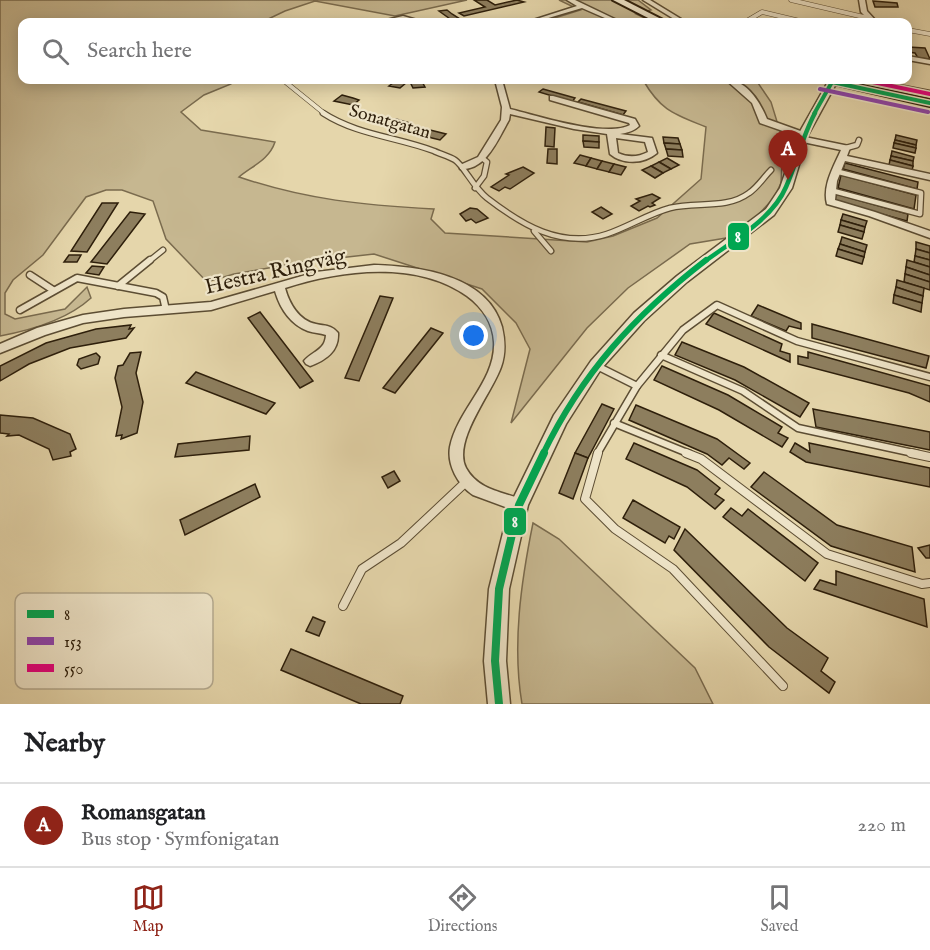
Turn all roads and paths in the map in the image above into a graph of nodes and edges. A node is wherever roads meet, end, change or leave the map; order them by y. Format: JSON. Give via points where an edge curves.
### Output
{"nodes":[{"id":1,"x":570,"y":0,"type":"edge"},
{"id":2,"x":618,"y":0,"type":"edge"},
{"id":3,"x":646,"y":0,"type":"edge"},
{"id":4,"x":791,"y":0,"type":"edge"},
{"id":5,"x":862,"y":0,"type":"edge"},
{"id":6,"x":582,"y":6,"type":"junction"},
{"id":7,"x":543,"y":18,"type":"edge"},
{"id":8,"x":609,"y":18,"type":"edge"},
{"id":9,"x":654,"y":18,"type":"edge"},
{"id":10,"x":676,"y":18,"type":"edge"},
{"id":11,"x":752,"y":18,"type":"edge"},
{"id":12,"x":787,"y":18,"type":"edge"},
{"id":13,"x":863,"y":18,"type":"edge"},
{"id":14,"x":870,"y":18,"type":"edge"},
{"id":15,"x":912,"y":31,"type":"edge"},
{"id":16,"x":930,"y":34,"type":"edge"},
{"id":17,"x":912,"y":59,"type":"edge"},
{"id":18,"x":930,"y":62,"type":"edge"},
{"id":19,"x":288,"y":84,"type":"edge"},
{"id":20,"x":499,"y":84,"type":"edge"},
{"id":21,"x":735,"y":84,"type":"edge"},
{"id":22,"x":826,"y":84,"type":"edge"},
{"id":23,"x":841,"y":84,"type":"edge"},
{"id":24,"x":884,"y":84,"type":"edge"},
{"id":25,"x":930,"y":93,"type":"edge"},
{"id":26,"x":553,"y":98,"type":"dead end"},
{"id":27,"x":930,"y":103,"type":"edge"},
{"id":28,"x":507,"y":111,"type":"junction"},
{"id":29,"x":611,"y":132,"type":"junction"},
{"id":30,"x":802,"y":137,"type":"junction"},
{"id":31,"x":859,"y":140,"type":"dead end"},
{"id":32,"x":844,"y":153,"type":"junction"},
{"id":33,"x":482,"y":158,"type":"junction"},
{"id":34,"x":463,"y":167,"type":"junction"},
{"id":35,"x":771,"y":170,"type":"dead end"},
{"id":36,"x":835,"y":171,"type":"junction"},
{"id":37,"x":930,"y":177,"type":"edge"},
{"id":38,"x":475,"y":188,"type":"junction"},
{"id":39,"x":829,"y":190,"type":"junction"},
{"id":40,"x":534,"y":230,"type":"junction"},
{"id":41,"x":930,"y":235,"type":"edge"},
{"id":42,"x":163,"y":250,"type":"dead end"},
{"id":43,"x":551,"y":251,"type":"dead end"},
{"id":44,"x":30,"y":275,"type":"dead end"},
{"id":45,"x":118,"y":286,"type":"junction"},
{"id":46,"x":279,"y":286,"type":"junction"},
{"id":47,"x":53,"y":290,"type":"junction"},
{"id":48,"x":20,"y":310,"type":"dead end"},
{"id":49,"x":166,"y":310,"type":"junction"},
{"id":50,"x":0,"y":349,"type":"edge"},
{"id":51,"x":662,"y":355,"type":"junction"},
{"id":52,"x":310,"y":361,"type":"dead end"},
{"id":53,"x":596,"y":366,"type":"junction"},
{"id":54,"x":930,"y":377,"type":"edge"},
{"id":55,"x":637,"y":386,"type":"junction"},
{"id":56,"x":614,"y":423,"type":"junction"},
{"id":57,"x":930,"y":457,"type":"edge"},
{"id":58,"x":468,"y":481,"type":"junction"},
{"id":59,"x":519,"y":505,"type":"junction"},
{"id":60,"x":930,"y":583,"type":"edge"},
{"id":61,"x":343,"y":606,"type":"dead end"},
{"id":62,"x":783,"y":686,"type":"dead end"},
{"id":63,"x":499,"y":704,"type":"edge"}],
"edges":[{"from":1,"to":6,"type":"street"},
{"from":2,"to":9,"type":"main road"},
{"from":3,"to":10,"type":"street"},
{"from":4,"to":13,"type":"lane"},
{"from":5,"to":14,"type":"street"},
{"from":6,"to":7,"type":"street"},
{"from":6,"to":8,"type":"street"},
{"from":11,"to":12,"type":"lane","via":[[762,12]]},
{"from":15,"to":16,"type":"lane"},
{"from":17,"to":18,"type":"street"},
{"from":19,"to":34,"type":"lane","name":"Sonatgatan","via":[[337,122],[443,154]]},
{"from":20,"to":28,"type":"street"},
{"from":21,"to":30,"type":"street","via":[[756,102],[763,121]]},
{"from":22,"to":30,"type":"street"},
{"from":23,"to":27,"type":"main road"},
{"from":24,"to":25,"type":"street"},
{"from":26,"to":29,"type":"street","via":[[632,121],[635,126]]},
{"from":28,"to":29,"type":"street"},
{"from":28,"to":33,"type":"street"},
{"from":29,"to":29,"type":"street","via":[[617,156],[634,160],[653,153],[650,140]]},
{"from":30,"to":32,"type":"street"},
{"from":30,"to":53,"type":"street","via":[[786,188],[770,212],[663,295]]},
{"from":31,"to":32,"type":"lane"},
{"from":32,"to":36,"type":"street"},
{"from":32,"to":37,"type":"street"},
{"from":33,"to":34,"type":"street"},
{"from":33,"to":38,"type":"lane","via":[[486,167],[482,182]]},
{"from":34,"to":38,"type":"lane"},
{"from":35,"to":40,"type":"lane","via":[[750,193],[732,202],[670,208],[593,237],[562,238]]},
{"from":36,"to":39,"type":"street"},
{"from":36,"to":39,"type":"lane","via":[[921,193],[920,214]]},
{"from":38,"to":40,"type":"lane"},
{"from":39,"to":41,"type":"street","via":[[830,202]]},
{"from":40,"to":43,"type":"lane"},
{"from":42,"to":45,"type":"lane"},
{"from":44,"to":47,"type":"lane"},
{"from":45,"to":47,"type":"lane","via":[[77,278]]},
{"from":45,"to":49,"type":"lane","via":[[156,293],[163,297]]},
{"from":46,"to":49,"type":"street","name":"Hestra Ringväg","via":[[219,304]]},
{"from":46,"to":52,"type":"street","via":[[282,302],[291,313],[310,328],[324,327],[332,333],[333,341],[325,355]]},
{"from":46,"to":58,"type":"street","name":"Hestra Ringväg","via":[[347,271],[405,271],[447,281],[465,289],[484,305],[495,320],[501,355],[454,448],[460,470]]},
{"from":47,"to":48,"type":"lane"},
{"from":49,"to":50,"type":"street","name":"Hestra Ringväg","via":[[87,317]]},
{"from":51,"to":54,"type":"lane","via":[[680,334],[717,305],[797,341]]},
{"from":51,"to":55,"type":"lane"},
{"from":51,"to":57,"type":"lane","via":[[743,391],[798,428]]},
{"from":53,"to":55,"type":"lane"},
{"from":53,"to":59,"type":"street","via":[[560,420]]},
{"from":55,"to":56,"type":"lane"},
{"from":56,"to":60,"type":"lane","via":[[701,459],[827,554],[922,584]]},
{"from":56,"to":62,"type":"lane","via":[[587,478],[585,499],[616,533],[673,569]]},
{"from":58,"to":59,"type":"street","via":[[481,491]]},
{"from":58,"to":61,"type":"lane","via":[[401,543],[362,569]]},
{"from":59,"to":63,"type":"street","via":[[495,623]]}]}
